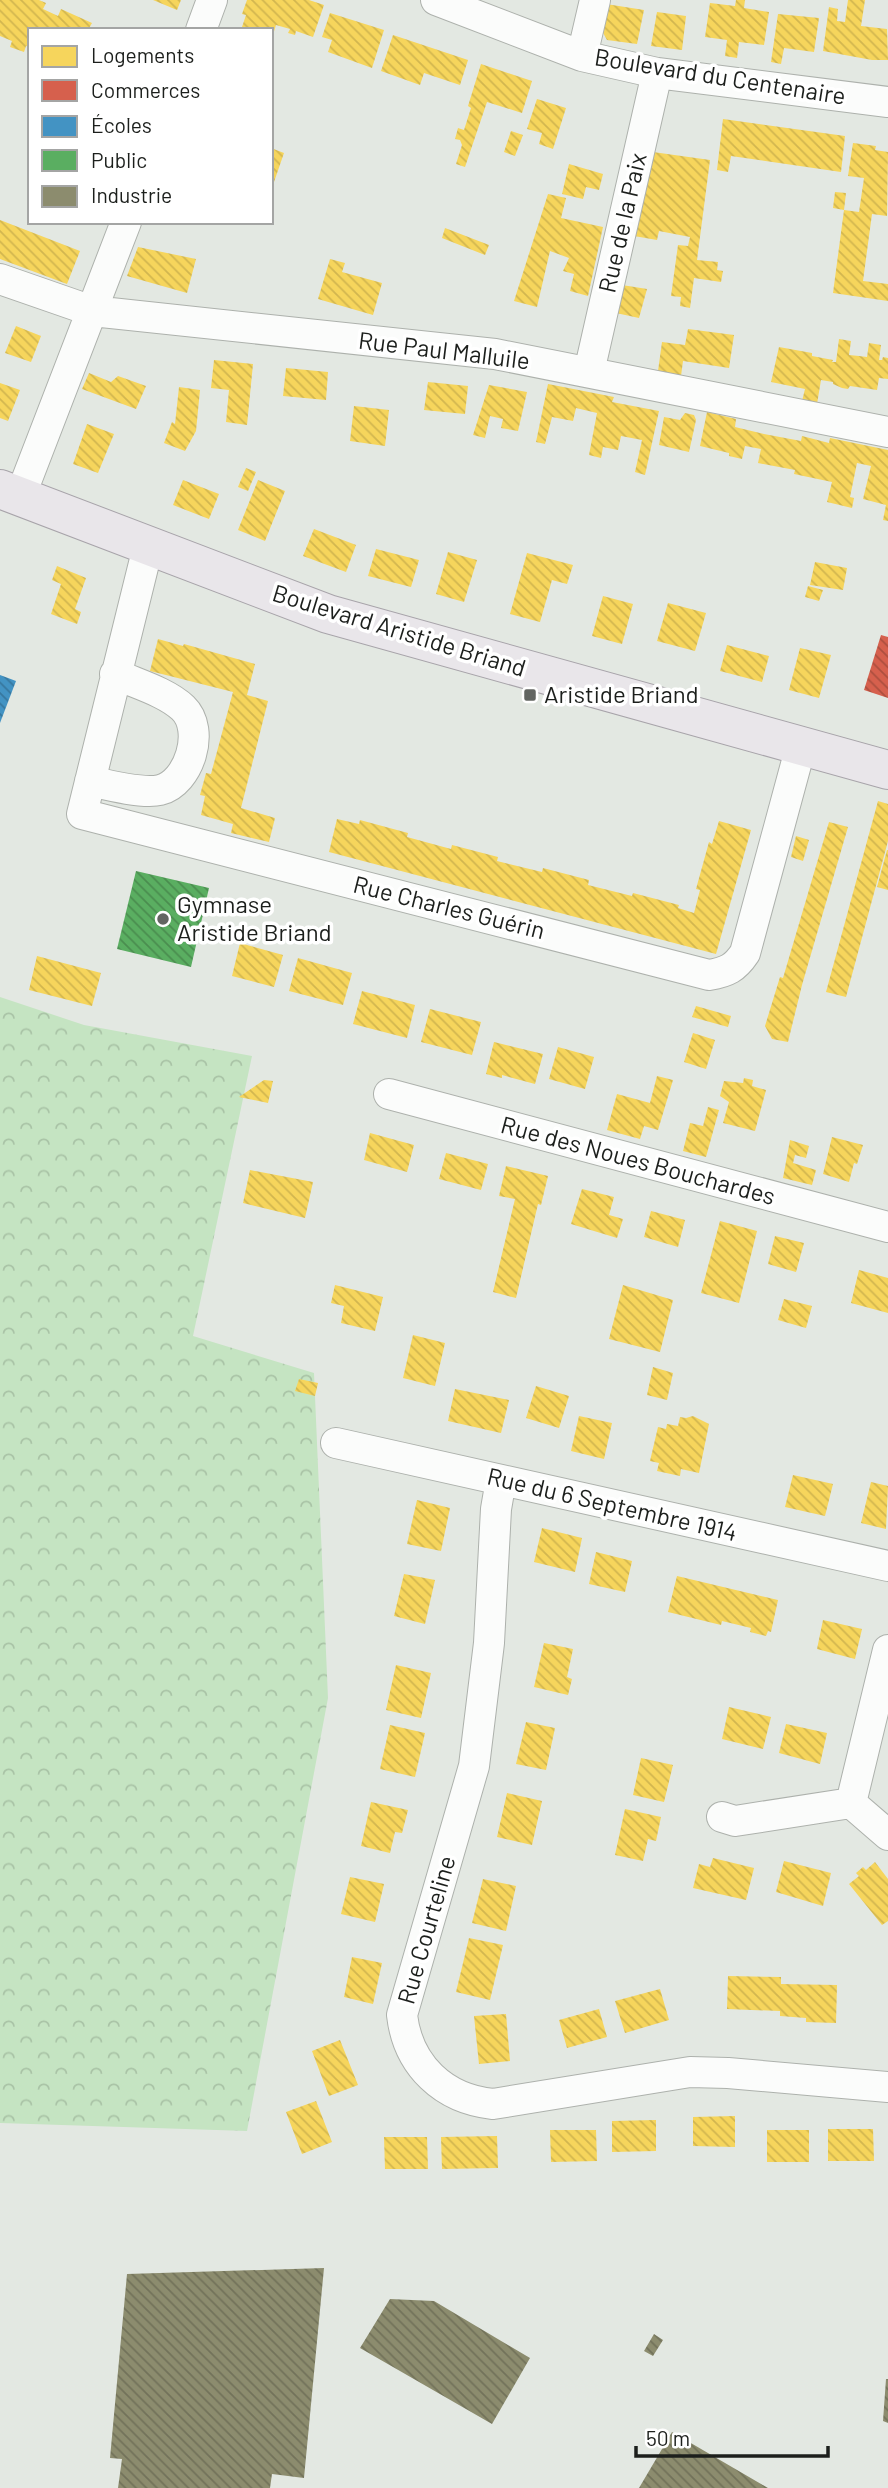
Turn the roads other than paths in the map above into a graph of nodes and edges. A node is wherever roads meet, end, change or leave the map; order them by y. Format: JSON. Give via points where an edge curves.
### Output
{"nodes":[{"id":1,"x":212,"y":0,"type":"edge"},
{"id":2,"x":436,"y":0,"type":"edge"},
{"id":3,"x":595,"y":0,"type":"edge"},
{"id":4,"x":202,"y":28,"type":"edge"},
{"id":5,"x":582,"y":56,"type":"junction"},
{"id":6,"x":657,"y":73,"type":"junction"},
{"id":7,"x":888,"y":103,"type":"edge"},
{"id":8,"x":125,"y":224,"type":"edge"},
{"id":9,"x":0,"y":279,"type":"edge"},
{"id":10,"x":92,"y":311,"type":"junction"},
{"id":11,"x":589,"y":372,"type":"junction"},
{"id":12,"x":888,"y":432,"type":"edge"},
{"id":13,"x":10,"y":493,"type":"edge"},
{"id":14,"x":148,"y":547,"type":"junction"},
{"id":15,"x":115,"y":674,"type":"junction"},
{"id":16,"x":801,"y":746,"type":"junction"},
{"id":17,"x":888,"y":770,"type":"edge"},
{"id":18,"x":90,"y":781,"type":"junction"},
{"id":19,"x":389,"y":1094,"type":"dead end"},
{"id":20,"x":888,"y":1227,"type":"edge"},
{"id":21,"x":336,"y":1443,"type":"dead end"},
{"id":22,"x":501,"y":1480,"type":"junction"},
{"id":23,"x":888,"y":1566,"type":"edge"},
{"id":24,"x":888,"y":1650,"type":"edge"},
{"id":25,"x":851,"y":1803,"type":"junction"},
{"id":26,"x":722,"y":1817,"type":"dead end"},
{"id":27,"x":888,"y":1835,"type":"edge"},
{"id":28,"x":888,"y":2087,"type":"edge"}],
"edges":[{"from":1,"to":4,"type":"street"},
{"from":2,"to":5,"type":"street","name":"Boulevard du Centenaire"},
{"from":3,"to":5,"type":"street"},
{"from":5,"to":6,"type":"street","name":"Boulevard du Centenaire"},
{"from":6,"to":7,"type":"street","name":"Boulevard du Centenaire"},
{"from":6,"to":11,"type":"street","name":"Rue de la Paix"},
{"from":8,"to":10,"type":"street"},
{"from":9,"to":10,"type":"street","name":"Rue Paul Malluile"},
{"from":10,"to":11,"type":"street","name":"Rue Paul Malluile","via":[[495,354]]},
{"from":10,"to":13,"type":"street"},
{"from":11,"to":12,"type":"street","name":"Rue Paul Malluile"},
{"from":13,"to":14,"type":"main road","name":"Boulevard Aristide Briand"},
{"from":14,"to":15,"type":"street","name":"Rue Charles Guérin"},
{"from":14,"to":16,"type":"main road","name":"Boulevard Aristide Briand","via":[[328,614]]},
{"from":15,"to":18,"type":"street","name":"Rue Charles Guérin"},
{"from":15,"to":18,"type":"street","via":[[186,710],[195,733],[194,747],[186,765],[165,788],[146,790]]},
{"from":16,"to":17,"type":"main road","name":"Boulevard Aristide Briand"},
{"from":16,"to":18,"type":"street","name":"Rue Charles Guérin","via":[[745,953],[727,972],[709,975],[82,814]]},
{"from":19,"to":20,"type":"street","name":"Rue des Noues Bouchardes"},
{"from":21,"to":22,"type":"street","name":"Rue du 6 Septembre 1914"},
{"from":22,"to":23,"type":"street","name":"Rue du 6 Septembre 1914"},
{"from":22,"to":28,"type":"street","name":"Rue Courteline","via":[[474,1766],[402,2015],[407,2042],[416,2057],[437,2083],[450,2091],[494,2104],[691,2072]]},
{"from":24,"to":25,"type":"street"},
{"from":25,"to":26,"type":"street","via":[[736,1821]]},
{"from":25,"to":27,"type":"street"}]}
